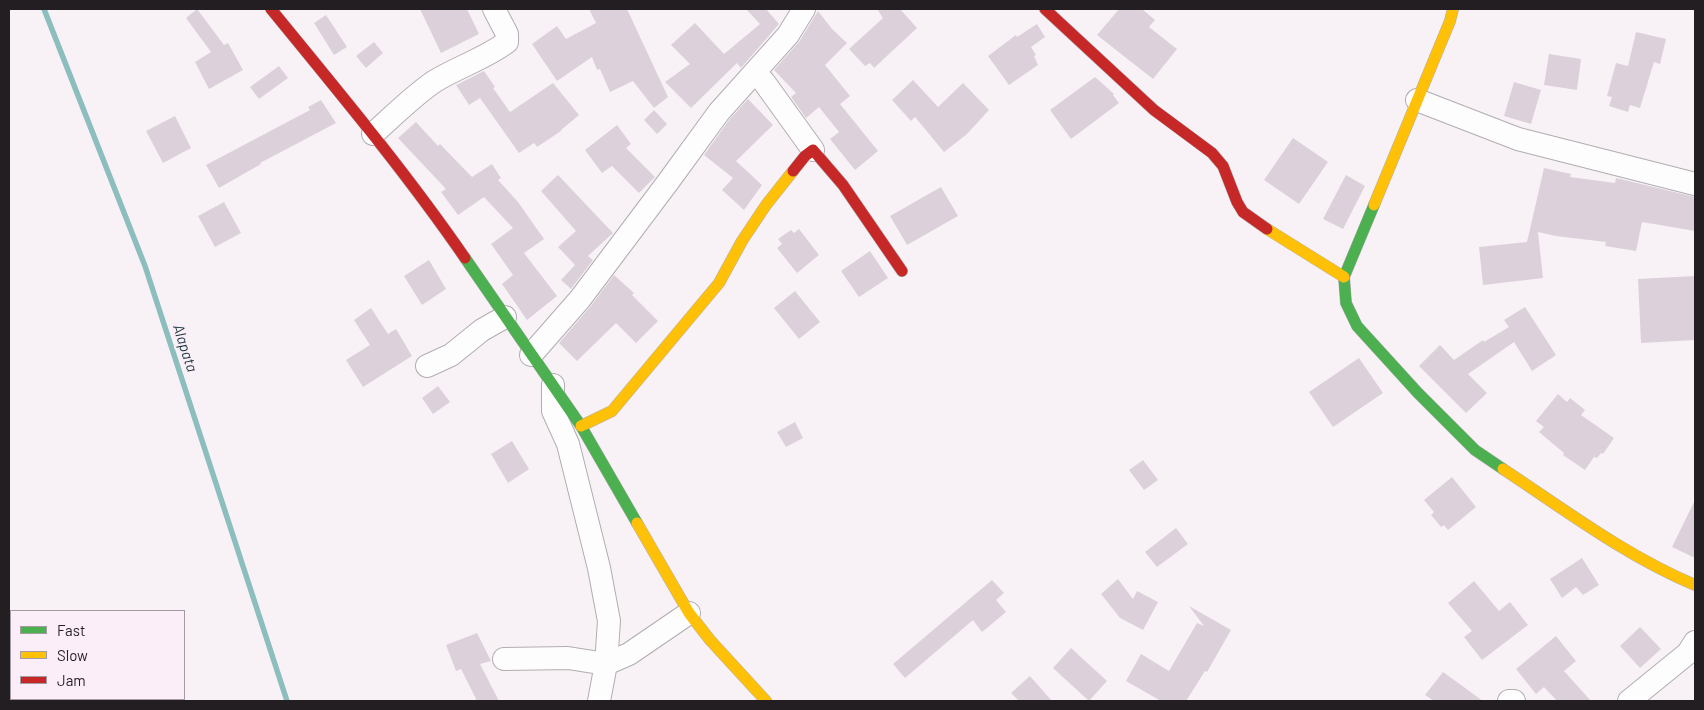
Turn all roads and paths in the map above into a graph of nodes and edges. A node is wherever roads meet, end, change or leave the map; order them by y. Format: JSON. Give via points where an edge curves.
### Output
{"nodes":[{"id":1,"x":271,"y":9,"type":"edge"},
{"id":2,"x":494,"y":9,"type":"edge"},
{"id":3,"x":804,"y":9,"type":"edge"},
{"id":4,"x":1045,"y":9,"type":"edge"},
{"id":5,"x":1452,"y":9,"type":"edge"},
{"id":6,"x":754,"y":72,"type":"junction"},
{"id":7,"x":1417,"y":100,"type":"junction"},
{"id":8,"x":372,"y":134,"type":"junction"},
{"id":9,"x":813,"y":150,"type":"junction"},
{"id":10,"x":1695,"y":184,"type":"edge"},
{"id":11,"x":902,"y":271,"type":"dead end"},
{"id":12,"x":1344,"y":277,"type":"junction"},
{"id":13,"x":506,"y":317,"type":"junction"},
{"id":14,"x":531,"y":354,"type":"junction"},
{"id":15,"x":427,"y":366,"type":"dead end"},
{"id":16,"x":553,"y":385,"type":"junction"},
{"id":17,"x":581,"y":426,"type":"junction"},
{"id":18,"x":1695,"y":586,"type":"edge"},
{"id":19,"x":689,"y":613,"type":"junction"},
{"id":20,"x":1695,"y":642,"type":"edge"},
{"id":21,"x":504,"y":659,"type":"dead end"},
{"id":22,"x":606,"y":664,"type":"junction"},
{"id":23,"x":599,"y":701,"type":"edge"},
{"id":24,"x":766,"y":701,"type":"edge"},
{"id":25,"x":1509,"y":701,"type":"edge"},
{"id":26,"x":1514,"y":701,"type":"edge"},
{"id":27,"x":1629,"y":701,"type":"edge"}],
"edges":[{"from":1,"to":8,"type":"street"},
{"from":2,"to":8,"type":"street","via":[[507,34],[507,42],[433,83]]},
{"from":3,"to":6,"type":"street","via":[[788,35]]},
{"from":4,"to":12,"type":"street","via":[[1154,110],[1212,153],[1223,166],[1243,212]]},
{"from":5,"to":7,"type":"street"},
{"from":6,"to":9,"type":"street"},
{"from":6,"to":14,"type":"street","via":[[719,112],[580,299]]},
{"from":7,"to":10,"type":"street","via":[[1518,139]]},
{"from":7,"to":12,"type":"street"},
{"from":8,"to":13,"type":"street","via":[[435,214]]},
{"from":9,"to":11,"type":"street","via":[[843,185]]},
{"from":9,"to":17,"type":"street","via":[[766,205],[719,283],[612,412]]},
{"from":12,"to":18,"type":"street","via":[[1344,299],[1357,326],[1475,450],[1615,544]]},
{"from":13,"to":14,"type":"street"},
{"from":13,"to":15,"type":"street","via":[[482,330],[451,356]]},
{"from":14,"to":16,"type":"street"},
{"from":16,"to":17,"type":"street"},
{"from":16,"to":22,"type":"street","via":[[553,410],[568,444],[610,621]]},
{"from":17,"to":19,"type":"street"},
{"from":19,"to":22,"type":"street","via":[[629,654]]},
{"from":19,"to":24,"type":"street"},
{"from":20,"to":27,"type":"street","via":[[1688,653]]},
{"from":21,"to":22,"type":"street","via":[[568,658]]},
{"from":22,"to":23,"type":"street"},
{"from":25,"to":26,"type":"street"}]}
